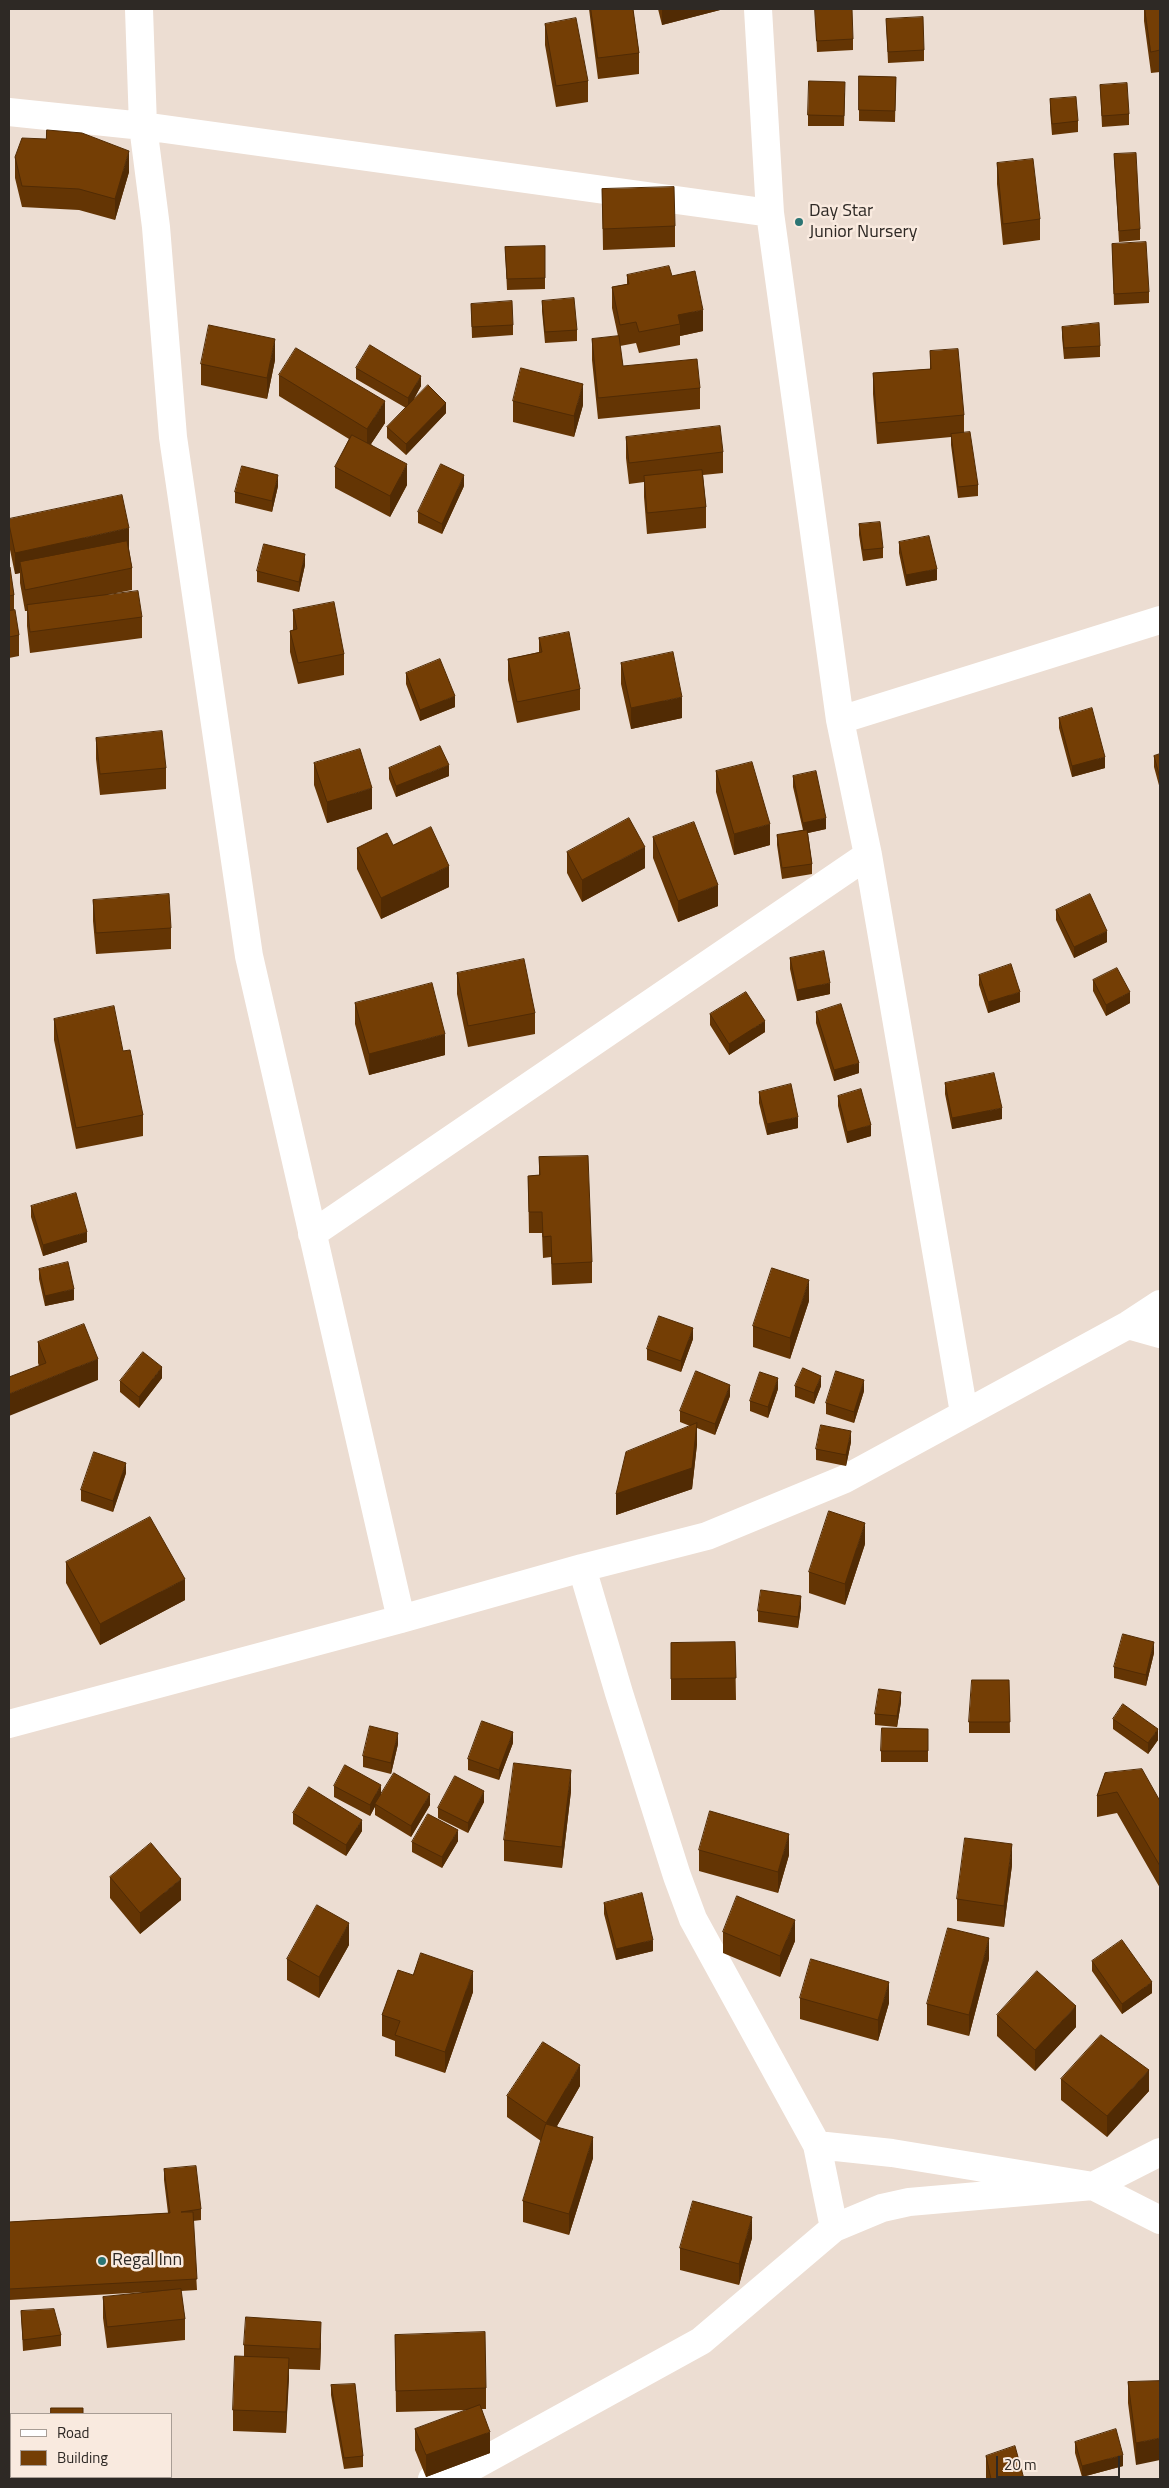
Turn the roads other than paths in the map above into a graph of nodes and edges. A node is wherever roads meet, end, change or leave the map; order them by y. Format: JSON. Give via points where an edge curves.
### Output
{"nodes":[{"id":1,"x":139,"y":9,"type":"edge"},
{"id":2,"x":758,"y":9,"type":"edge"},
{"id":3,"x":9,"y":112,"type":"edge"},
{"id":4,"x":143,"y":126,"type":"junction"},
{"id":5,"x":770,"y":213,"type":"junction"},
{"id":6,"x":1160,"y":620,"type":"edge"},
{"id":7,"x":840,"y":720,"type":"junction"},
{"id":8,"x":868,"y":856,"type":"junction"},
{"id":9,"x":312,"y":1234,"type":"junction"},
{"id":10,"x":1160,"y":1304,"type":"edge"},
{"id":11,"x":1128,"y":1325,"type":"junction"},
{"id":12,"x":1160,"y":1334,"type":"edge"},
{"id":13,"x":964,"y":1413,"type":"junction"},
{"id":14,"x":582,"y":1568,"type":"junction"},
{"id":15,"x":402,"y":1619,"type":"junction"},
{"id":16,"x":9,"y":1724,"type":"edge"},
{"id":17,"x":816,"y":2145,"type":"junction"},
{"id":18,"x":1160,"y":2152,"type":"edge"},
{"id":19,"x":1093,"y":2186,"type":"junction"},
{"id":20,"x":1160,"y":2220,"type":"edge"},
{"id":21,"x":834,"y":2228,"type":"junction"},
{"id":22,"x":432,"y":2479,"type":"edge"}],
"edges":[{"from":1,"to":4,"type":"street"},
{"from":2,"to":5,"type":"street"},
{"from":3,"to":4,"type":"street"},
{"from":4,"to":5,"type":"street"},
{"from":4,"to":9,"type":"street","via":[[156,227],[173,437],[249,956]]},
{"from":5,"to":7,"type":"street"},
{"from":6,"to":7,"type":"street"},
{"from":7,"to":8,"type":"street"},
{"from":8,"to":9,"type":"street"},
{"from":8,"to":13,"type":"street"},
{"from":9,"to":15,"type":"street"},
{"from":10,"to":11,"type":"street"},
{"from":11,"to":12,"type":"street"},
{"from":11,"to":13,"type":"street"},
{"from":13,"to":14,"type":"street","via":[[845,1479],[707,1536]]},
{"from":14,"to":15,"type":"street"},
{"from":14,"to":17,"type":"street","via":[[693,1919]]},
{"from":15,"to":16,"type":"street"},
{"from":17,"to":19,"type":"street","via":[[892,2153]]},
{"from":17,"to":21,"type":"street"},
{"from":18,"to":19,"type":"street"},
{"from":19,"to":20,"type":"street"},
{"from":19,"to":21,"type":"street","via":[[909,2202],[882,2208]]},
{"from":21,"to":22,"type":"street","via":[[701,2341],[474,2466]]}]}
